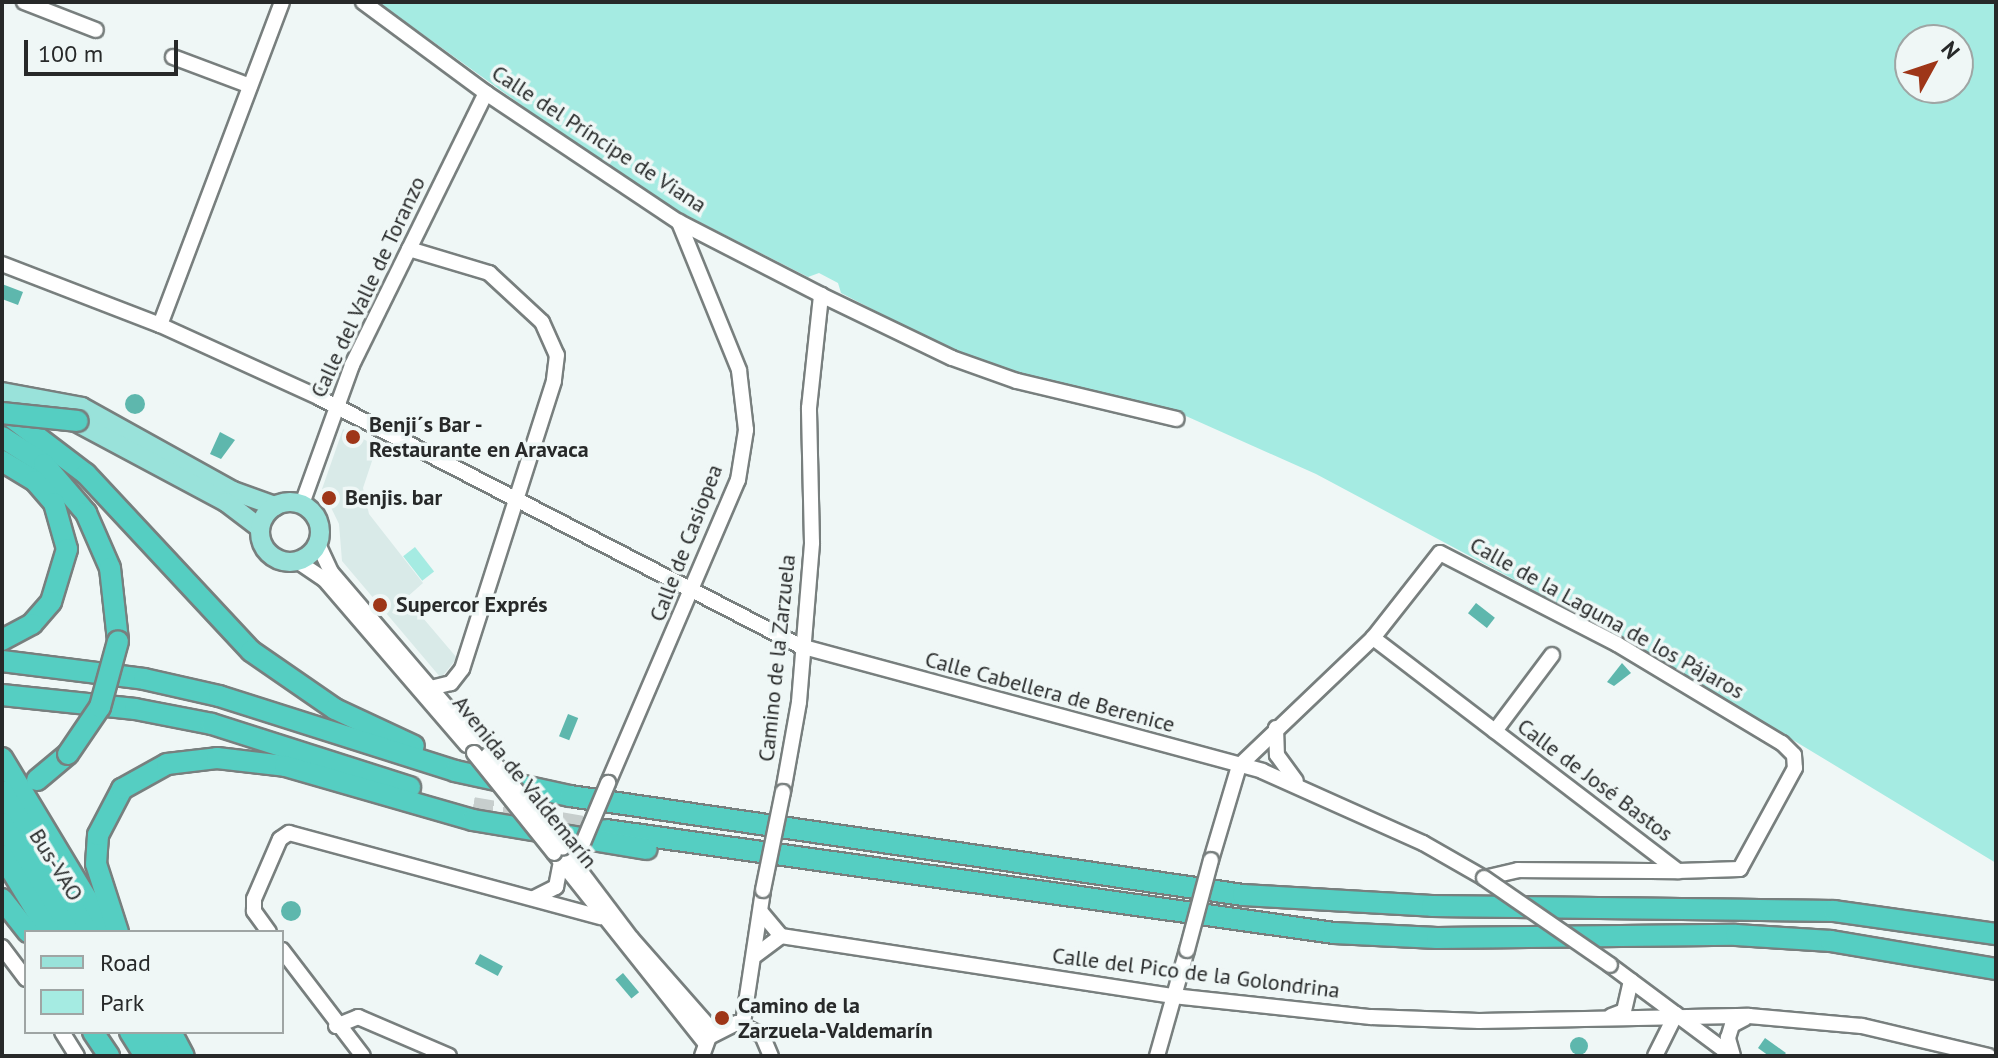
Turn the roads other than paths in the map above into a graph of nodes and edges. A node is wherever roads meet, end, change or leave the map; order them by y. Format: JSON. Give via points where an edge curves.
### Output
{"nodes":[{"id":1,"x":24,"y":2,"type":"edge"},
{"id":2,"x":282,"y":2,"type":"edge"},
{"id":3,"x":363,"y":2,"type":"edge"},
{"id":4,"x":96,"y":30,"type":"dead end"},
{"id":5,"x":173,"y":57,"type":"dead end"},
{"id":6,"x":250,"y":86,"type":"junction"},
{"id":7,"x":486,"y":93,"type":"junction"},
{"id":8,"x":679,"y":222,"type":"junction"},
{"id":9,"x":409,"y":249,"type":"junction"},
{"id":10,"x":2,"y":264,"type":"edge"},
{"id":11,"x":821,"y":295,"type":"junction"},
{"id":12,"x":160,"y":325,"type":"junction"},
{"id":13,"x":2,"y":392,"type":"edge"},
{"id":14,"x":335,"y":406,"type":"junction"},
{"id":15,"x":2,"y":410,"type":"edge"},
{"id":16,"x":1177,"y":419,"type":"dead end"},
{"id":17,"x":78,"y":421,"type":"joint"},
{"id":18,"x":2,"y":437,"type":"edge"},
{"id":19,"x":2,"y":461,"type":"edge"},
{"id":20,"x":516,"y":499,"type":"junction"},
{"id":21,"x":302,"y":504,"type":"junction"},
{"id":22,"x":275,"y":506,"type":"junction"},
{"id":23,"x":260,"y":528,"type":"junction"},
{"id":24,"x":318,"y":544,"type":"junction"},
{"id":25,"x":297,"y":561,"type":"junction"},
{"id":26,"x":693,"y":592,"type":"junction"},
{"id":27,"x":1373,"y":638,"type":"junction"},
{"id":28,"x":2,"y":640,"type":"edge"},
{"id":29,"x":800,"y":646,"type":"junction"},
{"id":30,"x":1552,"y":655,"type":"dead end"},
{"id":31,"x":2,"y":661,"type":"edge"},
{"id":32,"x":431,"y":688,"type":"junction"},
{"id":33,"x":2,"y":695,"type":"edge"},
{"id":34,"x":1276,"y":728,"type":"junction"},
{"id":35,"x":1495,"y":731,"type":"junction"},
{"id":36,"x":480,"y":754,"type":"junction"},
{"id":37,"x":1794,"y":755,"type":"joint"},
{"id":38,"x":1239,"y":766,"type":"junction"},
{"id":39,"x":5,"y":769,"type":"edge"},
{"id":40,"x":37,"y":780,"type":"dead end"},
{"id":41,"x":1302,"y":787,"type":"junction"},
{"id":42,"x":570,"y":796,"type":"junction"},
{"id":43,"x":473,"y":807,"type":"tunnel mouth"},
{"id":44,"x":2,"y":823,"type":"edge"},
{"id":45,"x":606,"y":830,"type":"tunnel mouth"},
{"id":46,"x":2,"y":855,"type":"edge"},
{"id":47,"x":567,"y":857,"type":"junction"},
{"id":48,"x":1678,"y":871,"type":"junction"},
{"id":49,"x":1484,"y":878,"type":"junction"},
{"id":50,"x":985,"y":886,"type":"junction"},
{"id":51,"x":553,"y":891,"type":"junction"},
{"id":52,"x":534,"y":898,"type":"junction"},
{"id":53,"x":2,"y":899,"type":"edge"},
{"id":54,"x":559,"y":905,"type":"junction"},
{"id":55,"x":761,"y":912,"type":"junction"},
{"id":56,"x":601,"y":917,"type":"junction"},
{"id":57,"x":26,"y":930,"type":"edge"},
{"id":58,"x":48,"y":930,"type":"edge"},
{"id":59,"x":68,"y":930,"type":"edge"},
{"id":60,"x":87,"y":930,"type":"edge"},
{"id":61,"x":106,"y":930,"type":"edge"},
{"id":62,"x":117,"y":930,"type":"edge"},
{"id":63,"x":268,"y":930,"type":"edge"},
{"id":64,"x":1996,"y":934,"type":"edge"},
{"id":65,"x":781,"y":936,"type":"junction"},
{"id":66,"x":2,"y":947,"type":"edge"},
{"id":67,"x":284,"y":953,"type":"edge"},
{"id":68,"x":756,"y":956,"type":"junction"},
{"id":69,"x":1996,"y":969,"type":"edge"},
{"id":70,"x":24,"y":976,"type":"edge"},
{"id":71,"x":1631,"y":981,"type":"junction"},
{"id":72,"x":1173,"y":996,"type":"junction"},
{"id":73,"x":1676,"y":1014,"type":"junction"},
{"id":74,"x":1749,"y":1016,"type":"junction"},
{"id":75,"x":1607,"y":1018,"type":"junction"},
{"id":76,"x":743,"y":1023,"type":"junction"},
{"id":77,"x":336,"y":1026,"type":"junction"},
{"id":78,"x":63,"y":1034,"type":"edge"},
{"id":79,"x":94,"y":1034,"type":"edge"},
{"id":80,"x":110,"y":1034,"type":"edge"},
{"id":81,"x":131,"y":1034,"type":"edge"},
{"id":82,"x":152,"y":1034,"type":"edge"},
{"id":83,"x":171,"y":1034,"type":"edge"},
{"id":84,"x":707,"y":1044,"type":"edge"},
{"id":85,"x":77,"y":1056,"type":"edge"},
{"id":86,"x":109,"y":1056,"type":"edge"},
{"id":87,"x":124,"y":1056,"type":"edge"},
{"id":88,"x":145,"y":1056,"type":"edge"},
{"id":89,"x":177,"y":1056,"type":"edge"},
{"id":90,"x":363,"y":1056,"type":"edge"},
{"id":91,"x":449,"y":1056,"type":"edge"},
{"id":92,"x":771,"y":1056,"type":"edge"},
{"id":93,"x":1157,"y":1056,"type":"edge"},
{"id":94,"x":1655,"y":1056,"type":"edge"},
{"id":95,"x":1733,"y":1056,"type":"edge"},
{"id":96,"x":1989,"y":1056,"type":"edge"}],
"edges":[{"from":1,"to":4,"type":"street"},
{"from":2,"to":6,"type":"street"},
{"from":3,"to":7,"type":"street","name":"Calle del Príncipe de Viana"},
{"from":5,"to":6,"type":"street"},
{"from":6,"to":12,"type":"street"},
{"from":7,"to":8,"type":"street","name":"Calle del Príncipe de Viana"},
{"from":7,"to":9,"type":"street","name":"Calle del Valle de Toranzo"},
{"from":8,"to":11,"type":"street","name":"Calle del Príncipe de Viana"},
{"from":8,"to":26,"type":"street","name":"Calle de Casiopea","via":[[739,370],[746,415],[738,480]]},
{"from":9,"to":14,"type":"street","name":"Calle del Valle de Toranzo"},
{"from":9,"to":20,"type":"street","via":[[489,273],[552,337],[557,355],[554,381]]},
{"from":10,"to":12,"type":"street","name":"Calle Cabellera de Berenice"},
{"from":11,"to":16,"type":"street","via":[[952,358],[1017,381]]},
{"from":11,"to":29,"type":"street","name":"Camino de la Zarzuela","via":[[809,408],[812,543]]},
{"from":12,"to":14,"type":"street","name":"Calle Cabellera de Berenice"},
{"from":13,"to":22,"type":"main road","via":[[67,403],[233,491]]},
{"from":14,"to":20,"type":"street","name":"Calle Cabellera de Berenice"},
{"from":14,"to":21,"type":"street","name":"Calle del Valle de Toranzo"},
{"from":15,"to":17,"type":"highway","bridge":true},
{"from":15,"to":42,"type":"highway","via":[[86,474],[211,613],[296,685],[404,742]]},
{"from":17,"to":23,"type":"main road","via":[[226,502]]},
{"from":18,"to":40,"type":"highway","bridge":true,"via":[[44,464],[86,513],[110,568],[118,641],[100,707],[68,754]]},
{"from":19,"to":28,"type":"highway","via":[[35,481],[54,503],[67,549],[51,602],[32,624]]},
{"from":20,"to":26,"type":"street","name":"Calle Cabellera de Berenice"},
{"from":20,"to":32,"type":"street","via":[[462,669],[451,683]]},
{"from":21,"to":22,"type":"main road"},
{"from":21,"to":24,"type":"main road","via":[[318,521]]},
{"from":22,"to":23,"type":"main road"},
{"from":23,"to":25,"type":"main road","via":[[270,554]]},
{"from":24,"to":25,"type":"main road"},
{"from":24,"to":32,"type":"street","name":"Avenida de Valdemarín","via":[[331,572]]},
{"from":25,"to":36,"type":"street","name":"Avenida de Valdemarín","via":[[324,579]]},
{"from":26,"to":29,"type":"street","name":"Calle Cabellera de Berenice"},
{"from":26,"to":47,"type":"street","name":"Calle de Casiopea","bridge":true,"via":[[608,783]]},
{"from":27,"to":34,"type":"street","name":"Calle de la Laguna de los Pájaros"},
{"from":27,"to":35,"type":"street","name":"Calle de José Bastos"},
{"from":27,"to":37,"type":"street","name":"Calle de la Laguna de los Pájaros","via":[[1433,558],[1449,554],[1617,644]]},
{"from":29,"to":38,"type":"street","name":"Calle Cabellera de Berenice"},
{"from":29,"to":55,"type":"street","name":"Camino de la Zarzuela","bridge":true,"via":[[799,702]]},
{"from":30,"to":35,"type":"street"},
{"from":31,"to":42,"type":"highway","via":[[144,679],[219,696],[455,771]]},
{"from":32,"to":36,"type":"street","name":"Avenida de Valdemarín"},
{"from":33,"to":43,"type":"highway","via":[[135,709],[212,724]]},
{"from":34,"to":38,"type":"street","name":"Calle de la Laguna de los Pájaros"},
{"from":34,"to":41,"type":"street","via":[[1282,767]]},
{"from":35,"to":48,"type":"street","name":"Calle de José Bastos"},
{"from":36,"to":47,"type":"street","name":"Avenida de Valdemarín","bridge":true},
{"from":37,"to":48,"type":"street","name":"Calle de José Bastos","via":[[1795,768],[1740,869]]},
{"from":38,"to":41,"type":"street","name":"Calle Cabellera de Berenice"},
{"from":38,"to":72,"type":"street","name":"Calle de la Laguna de los Pájaros","bridge":true},
{"from":39,"to":60,"type":"highway"},
{"from":39,"to":61,"type":"highway"},
{"from":41,"to":49,"type":"street","name":"Calle Cabellera de Berenice"},
{"from":42,"to":64,"type":"highway","via":[[1243,895],[1432,906],[1834,911]]},
{"from":44,"to":59,"type":"highway","name":"Bus-VAO"},
{"from":45,"to":50,"type":"highway"},
{"from":46,"to":58,"type":"highway"},
{"from":47,"to":51,"type":"street","name":"Calle de Casiopea"},
{"from":47,"to":56,"type":"street","name":"Avenida de Valdemarín"},
{"from":47,"to":84,"type":"street","name":"Avenida de Valdemarín"},
{"from":48,"to":49,"type":"street","via":[[1518,870]]},
{"from":49,"to":71,"type":"street","name":"Calle Cabellera de Berenice","bridge":true},
{"from":50,"to":62,"type":"highway","via":[[605,845],[473,820],[285,766],[217,758],[167,764],[140,775],[107,810],[96,864]]},
{"from":50,"to":69,"type":"highway","via":[[1334,933],[1437,938],[1751,936],[1831,941]]},
{"from":51,"to":52,"type":"street"},
{"from":51,"to":54,"type":"street"},
{"from":52,"to":54,"type":"street"},
{"from":52,"to":63,"type":"street","via":[[289,833],[280,839],[254,899],[254,911]]},
{"from":53,"to":57,"type":"highway"},
{"from":54,"to":56,"type":"street"},
{"from":55,"to":65,"type":"street"},
{"from":55,"to":68,"type":"street","name":"Camino de la Zarzuela"},
{"from":56,"to":84,"type":"street","name":"Avenida de Valdemarín"},
{"from":65,"to":68,"type":"street","via":[[769,940]]},
{"from":65,"to":72,"type":"street","name":"Calle del Pico de la Golondrina"},
{"from":66,"to":70,"type":"street"},
{"from":67,"to":77,"type":"street"},
{"from":68,"to":76,"type":"street","name":"Camino de la Zarzuela"},
{"from":71,"to":73,"type":"street","name":"Calle Cabellera de Berenice"},
{"from":71,"to":75,"type":"street","via":[[1624,1011]]},
{"from":72,"to":75,"type":"street","name":"Calle del Pico de la Golondrina","via":[[1371,1017]]},
{"from":72,"to":93,"type":"street","name":"Calle de la Laguna de los Pájaros"},
{"from":73,"to":74,"type":"street","name":"Calle del Pico de la Golondrina"},
{"from":73,"to":75,"type":"street","name":"Calle del Pico de la Golondrina"},
{"from":73,"to":94,"type":"street"},
{"from":73,"to":95,"type":"street","name":"Calle Cabellera de Berenice"},
{"from":74,"to":95,"type":"street","via":[[1732,1025],[1728,1038]]},
{"from":74,"to":96,"type":"street","name":"Calle del Pico de la Golondrina","via":[[1862,1026]]},
{"from":76,"to":84,"type":"street"},
{"from":76,"to":92,"type":"street","via":[[762,1035]]},
{"from":77,"to":90,"type":"street"},
{"from":77,"to":91,"type":"street","via":[[358,1017]]},
{"from":78,"to":85,"type":"street"},
{"from":79,"to":86,"type":"highway"},
{"from":80,"to":87,"type":"highway"},
{"from":81,"to":88,"type":"highway"},
{"from":82,"to":89,"type":"highway"},
{"from":83,"to":89,"type":"highway"}]}
